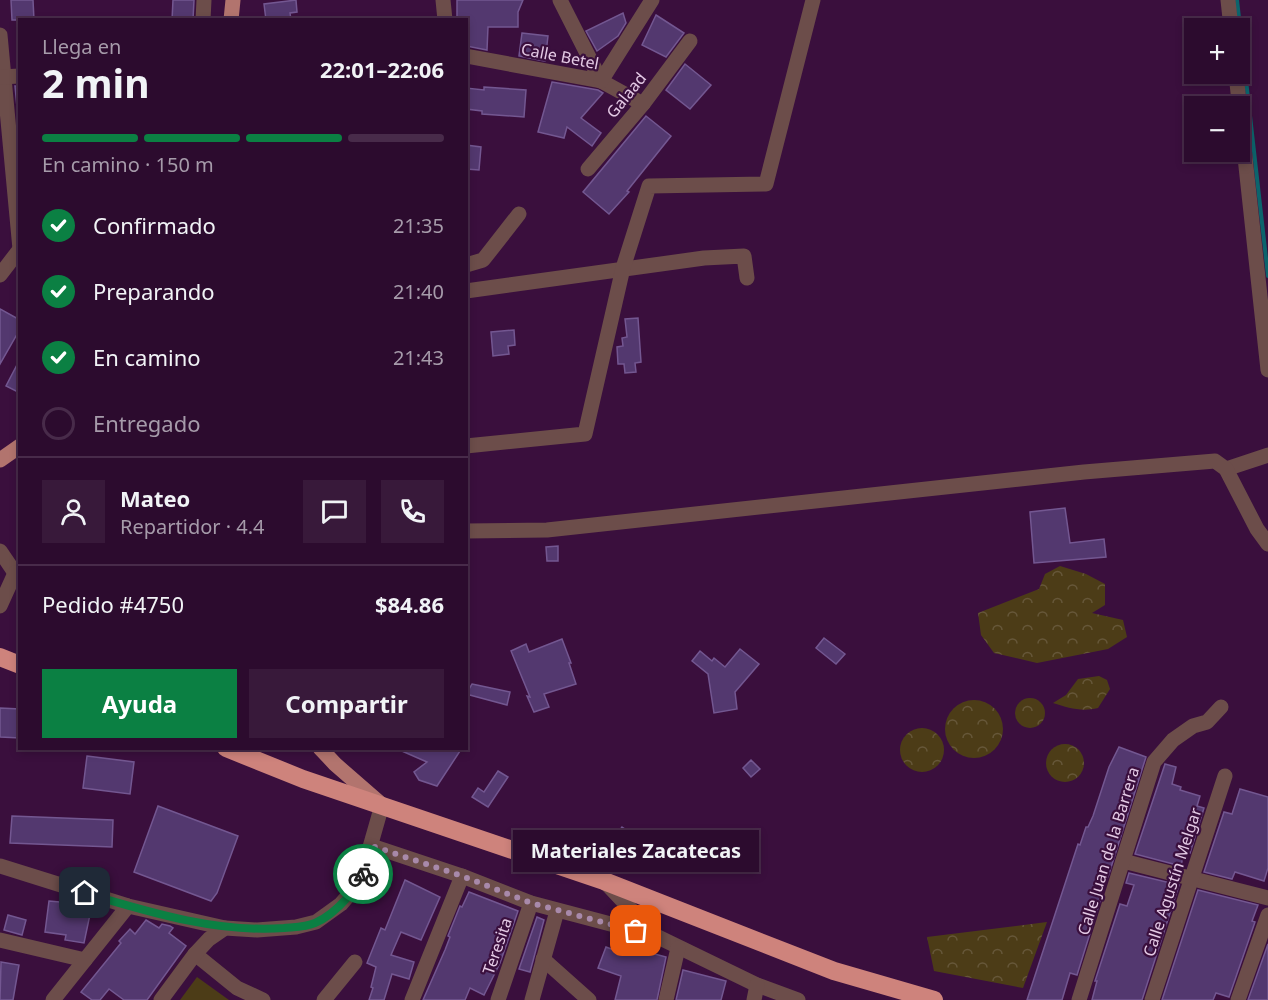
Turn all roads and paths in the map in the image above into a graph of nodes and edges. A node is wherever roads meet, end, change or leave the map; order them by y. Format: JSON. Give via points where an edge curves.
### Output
{"nodes":[{"id":1,"x":204,"y":0,"type":"edge"},
{"id":2,"x":233,"y":0,"type":"edge"},
{"id":3,"x":442,"y":0,"type":"edge"},
{"id":4,"x":560,"y":0,"type":"edge"},
{"id":5,"x":652,"y":0,"type":"edge"},
{"id":6,"x":813,"y":0,"type":"edge"},
{"id":7,"x":1228,"y":0,"type":"edge"},
{"id":8,"x":203,"y":18,"type":"edge"},
{"id":9,"x":231,"y":18,"type":"edge"},
{"id":10,"x":445,"y":18,"type":"edge"},
{"id":11,"x":1230,"y":18,"type":"edge"},
{"id":12,"x":0,"y":35,"type":"edge"},
{"id":13,"x":690,"y":41,"type":"dead end"},
{"id":14,"x":468,"y":56,"type":"edge"},
{"id":15,"x":18,"y":76,"type":"edge"},
{"id":16,"x":2,"y":77,"type":"edge"},
{"id":17,"x":601,"y":81,"type":"junction"},
{"id":18,"x":1237,"y":84,"type":"edge"},
{"id":19,"x":643,"y":104,"type":"junction"},
{"id":20,"x":10,"y":164,"type":"edge"},
{"id":21,"x":588,"y":169,"type":"dead end"},
{"id":22,"x":519,"y":214,"type":"dead end"},
{"id":23,"x":18,"y":232,"type":"edge"},
{"id":24,"x":18,"y":249,"type":"edge"},
{"id":25,"x":0,"y":252,"type":"edge"},
{"id":26,"x":18,"y":252,"type":"edge"},
{"id":27,"x":468,"y":265,"type":"edge"},
{"id":28,"x":623,"y":268,"type":"junction"},
{"id":29,"x":0,"y":275,"type":"edge"},
{"id":30,"x":747,"y":278,"type":"dead end"},
{"id":31,"x":468,"y":291,"type":"edge"},
{"id":32,"x":1268,"y":369,"type":"edge"},
{"id":33,"x":468,"y":446,"type":"edge"},
{"id":34,"x":18,"y":447,"type":"edge"},
{"id":35,"x":1268,"y":455,"type":"edge"},
{"id":36,"x":0,"y":460,"type":"edge"},
{"id":37,"x":1226,"y":469,"type":"junction"},
{"id":38,"x":468,"y":531,"type":"edge"},
{"id":39,"x":1268,"y":544,"type":"edge"},
{"id":40,"x":0,"y":551,"type":"edge"},
{"id":41,"x":17,"y":573,"type":"edge"},
{"id":42,"x":0,"y":606,"type":"edge"},
{"id":43,"x":0,"y":657,"type":"edge"},
{"id":44,"x":18,"y":664,"type":"edge"},
{"id":45,"x":1221,"y":707,"type":"dead end"},
{"id":46,"x":231,"y":750,"type":"edge"},
{"id":47,"x":322,"y":750,"type":"edge"},
{"id":48,"x":1225,"y":776,"type":"dead end"},
{"id":49,"x":382,"y":805,"type":"junction"},
{"id":50,"x":372,"y":846,"type":"junction"},
{"id":51,"x":1123,"y":861,"type":"junction"},
{"id":52,"x":0,"y":866,"type":"edge"},
{"id":53,"x":462,"y":876,"type":"junction"},
{"id":54,"x":1192,"y":879,"type":"junction"},
{"id":55,"x":604,"y":881,"type":"junction"},
{"id":56,"x":1268,"y":898,"type":"edge"},
{"id":57,"x":531,"y":903,"type":"junction"},
{"id":58,"x":128,"y":906,"type":"junction"},
{"id":59,"x":557,"y":911,"type":"junction"},
{"id":60,"x":1268,"y":915,"type":"edge"},
{"id":61,"x":225,"y":928,"type":"junction"},
{"id":62,"x":656,"y":936,"type":"junction"},
{"id":63,"x":0,"y":940,"type":"edge"},
{"id":64,"x":678,"y":948,"type":"junction"},
{"id":65,"x":195,"y":954,"type":"junction"},
{"id":66,"x":543,"y":959,"type":"junction"},
{"id":67,"x":85,"y":960,"type":"junction"},
{"id":68,"x":355,"y":962,"type":"dead end"},
{"id":69,"x":755,"y":993,"type":"edge"},
{"id":70,"x":585,"y":999,"type":"edge"},
{"id":71,"x":53,"y":1000,"type":"edge"},
{"id":72,"x":161,"y":1000,"type":"edge"},
{"id":73,"x":263,"y":1000,"type":"edge"},
{"id":74,"x":324,"y":1000,"type":"edge"},
{"id":75,"x":412,"y":1000,"type":"edge"},
{"id":76,"x":498,"y":1000,"type":"edge"},
{"id":77,"x":532,"y":1000,"type":"edge"},
{"id":78,"x":666,"y":1000,"type":"edge"},
{"id":79,"x":798,"y":1000,"type":"edge"},
{"id":80,"x":934,"y":1000,"type":"edge"},
{"id":81,"x":1079,"y":1000,"type":"edge"},
{"id":82,"x":1152,"y":1000,"type":"edge"},
{"id":83,"x":1238,"y":1000,"type":"edge"}],
"edges":[{"from":1,"to":8,"type":"street"},
{"from":2,"to":9,"type":"main road"},
{"from":3,"to":10,"type":"street"},
{"from":4,"to":17,"type":"street"},
{"from":5,"to":17,"type":"street"},
{"from":6,"to":28,"type":"street","via":[[766,184],[649,186]]},
{"from":7,"to":11,"type":"street"},
{"from":12,"to":16,"type":"street"},
{"from":13,"to":19,"type":"street","name":"Galaad"},
{"from":14,"to":17,"type":"street","name":"Calle Betel"},
{"from":15,"to":16,"type":"street"},
{"from":16,"to":20,"type":"street"},
{"from":17,"to":19,"type":"street","name":"Calle Betel"},
{"from":18,"to":32,"type":"street"},
{"from":19,"to":21,"type":"street","name":"Galaad"},
{"from":20,"to":23,"type":"street"},
{"from":22,"to":27,"type":"street","via":[[483,261]]},
{"from":24,"to":25,"type":"street"},
{"from":26,"to":29,"type":"street"},
{"from":28,"to":30,"type":"street","via":[[744,256]]},
{"from":28,"to":31,"type":"street"},
{"from":28,"to":33,"type":"street","via":[[585,434]]},
{"from":34,"to":36,"type":"main road"},
{"from":35,"to":37,"type":"street"},
{"from":37,"to":38,"type":"street","via":[[1215,460],[1196,461],[547,530]]},
{"from":37,"to":39,"type":"street"},
{"from":40,"to":41,"type":"street"},
{"from":41,"to":42,"type":"street"},
{"from":43,"to":44,"type":"highway"},
{"from":45,"to":51,"type":"street","name":"Calle Juan de la Barrera","via":[[1207,722],[1193,726],[1173,740],[1154,762]]},
{"from":46,"to":49,"type":"highway"},
{"from":47,"to":49,"type":"main road"},
{"from":48,"to":54,"type":"street","name":"Calle Agustín Melgar"},
{"from":49,"to":50,"type":"street"},
{"from":49,"to":55,"type":"highway"},
{"from":50,"to":53,"type":"street"},
{"from":50,"to":61,"type":"street","via":[[360,882],[341,904],[316,922],[257,930]]},
{"from":51,"to":54,"type":"street"},
{"from":51,"to":81,"type":"street","name":"Calle Juan de la Barrera"},
{"from":52,"to":58,"type":"street"},
{"from":53,"to":57,"type":"street"},
{"from":53,"to":75,"type":"street"},
{"from":54,"to":56,"type":"street"},
{"from":54,"to":82,"type":"street","name":"Calle Agustín Melgar"},
{"from":55,"to":62,"type":"street"},
{"from":55,"to":80,"type":"highway","via":[[834,971]]},
{"from":57,"to":59,"type":"street"},
{"from":57,"to":76,"type":"street","name":"Teresita"},
{"from":58,"to":61,"type":"street"},
{"from":58,"to":67,"type":"street"},
{"from":59,"to":62,"type":"street"},
{"from":59,"to":66,"type":"street"},
{"from":60,"to":83,"type":"street"},
{"from":61,"to":65,"type":"street"},
{"from":62,"to":64,"type":"street"},
{"from":63,"to":67,"type":"street"},
{"from":64,"to":69,"type":"street"},
{"from":64,"to":78,"type":"street"},
{"from":65,"to":72,"type":"street"},
{"from":65,"to":73,"type":"street","via":[[237,988]]},
{"from":66,"to":70,"type":"street"},
{"from":66,"to":77,"type":"street"},
{"from":67,"to":71,"type":"street"},
{"from":68,"to":74,"type":"street"},
{"from":69,"to":79,"type":"street"}]}
